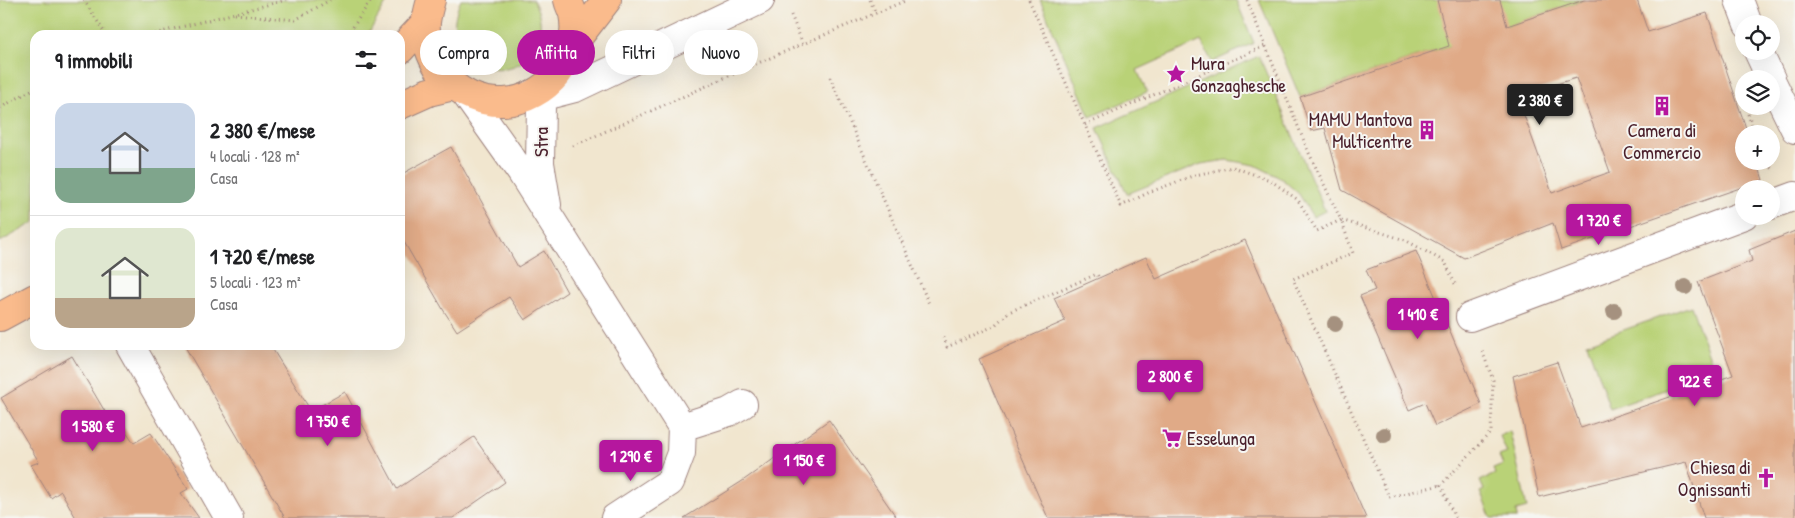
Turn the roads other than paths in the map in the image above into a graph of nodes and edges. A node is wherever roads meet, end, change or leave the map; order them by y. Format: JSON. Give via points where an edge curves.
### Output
{"nodes":[{"id":1,"x":568,"y":0,"type":"edge"},
{"id":2,"x":607,"y":0,"type":"edge"},
{"id":3,"x":760,"y":0,"type":"edge"},
{"id":4,"x":1739,"y":0,"type":"edge"},
{"id":5,"x":429,"y":7,"type":"edge"},
{"id":6,"x":1745,"y":15,"type":"edge"},
{"id":7,"x":573,"y":30,"type":"edge"},
{"id":8,"x":583,"y":30,"type":"edge"},
{"id":9,"x":405,"y":43,"type":"edge"},
{"id":10,"x":556,"y":75,"type":"edge"},
{"id":11,"x":459,"y":89,"type":"junction"},
{"id":12,"x":538,"y":95,"type":"junction"},
{"id":13,"x":1780,"y":98,"type":"edge"},
{"id":14,"x":405,"y":103,"type":"edge"},
{"id":15,"x":1795,"y":129,"type":"edge"},
{"id":16,"x":1795,"y":196,"type":"edge"},
{"id":17,"x":1780,"y":202,"type":"edge"},
{"id":18,"x":549,"y":217,"type":"junction"},
{"id":19,"x":1735,"y":218,"type":"edge"},
{"id":20,"x":30,"y":301,"type":"edge"},
{"id":21,"x":1470,"y":317,"type":"road end"},
{"id":22,"x":0,"y":318,"type":"edge"},
{"id":23,"x":133,"y":350,"type":"edge"},
{"id":24,"x":742,"y":404,"type":"dead end"},
{"id":25,"x":682,"y":427,"type":"junction"},
{"id":26,"x":229,"y":518,"type":"edge"},
{"id":27,"x":615,"y":518,"type":"edge"}],
"edges":[{"from":1,"to":7,"type":"main road"},
{"from":2,"to":8,"type":"main road"},
{"from":3,"to":12,"type":"street","via":[[575,88]]},
{"from":4,"to":6,"type":"street"},
{"from":5,"to":9,"type":"main road"},
{"from":5,"to":11,"type":"main road","via":[[427,38],[431,55],[440,71]]},
{"from":10,"to":12,"type":"main road"},
{"from":11,"to":12,"type":"main road","via":[[490,101],[505,102]]},
{"from":11,"to":14,"type":"main road","via":[[429,92]]},
{"from":11,"to":18,"type":"street","via":[[521,172]]},
{"from":12,"to":18,"type":"street","name":"Stra","via":[[541,105],[540,163]]},
{"from":13,"to":15,"type":"street"},
{"from":16,"to":17,"type":"street"},
{"from":18,"to":25,"type":"street"},
{"from":19,"to":21,"type":"street"},
{"from":20,"to":22,"type":"main road"},
{"from":23,"to":26,"type":"street"},
{"from":24,"to":25,"type":"street","via":[[729,412]]},
{"from":25,"to":27,"type":"street","via":[[681,453],[670,482]]}]}
